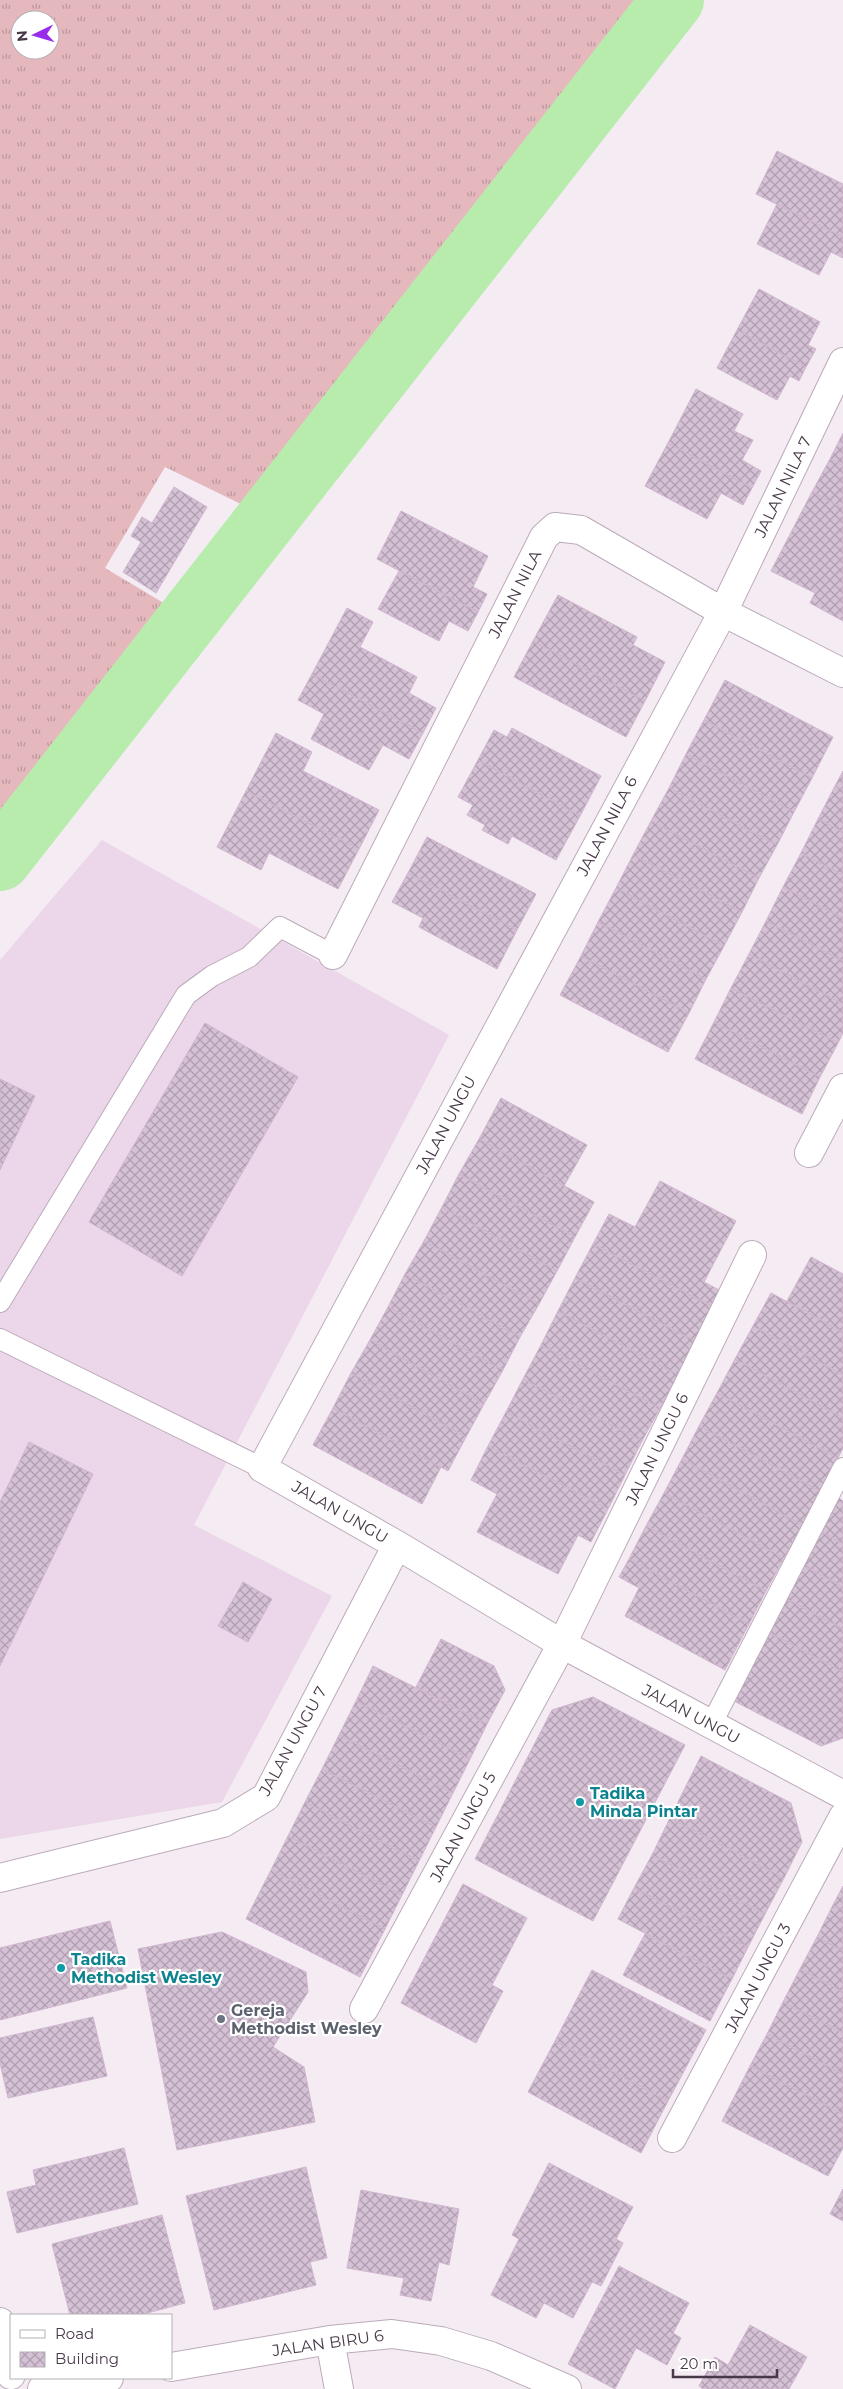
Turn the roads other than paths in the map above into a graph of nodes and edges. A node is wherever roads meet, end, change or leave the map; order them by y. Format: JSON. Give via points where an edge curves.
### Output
{"nodes":[{"id":1,"x":843,"y":362,"type":"edge"},
{"id":2,"x":723,"y":612,"type":"junction"},
{"id":3,"x":843,"y":673,"type":"edge"},
{"id":4,"x":332,"y":955,"type":"joint"},
{"id":5,"x":492,"y":1039,"type":"joint"},
{"id":6,"x":843,"y":1088,"type":"edge"},
{"id":7,"x":809,"y":1153,"type":"dead end"},
{"id":8,"x":752,"y":1255,"type":"dead end"},
{"id":9,"x":0,"y":1302,"type":"edge"},
{"id":10,"x":0,"y":1339,"type":"edge"},
{"id":11,"x":262,"y":1468,"type":"junction"},
{"id":12,"x":843,"y":1468,"type":"edge"},
{"id":13,"x":397,"y":1545,"type":"junction"},
{"id":14,"x":562,"y":1644,"type":"junction"},
{"id":15,"x":711,"y":1725,"type":"junction"},
{"id":16,"x":843,"y":1795,"type":"edge"},
{"id":17,"x":843,"y":1817,"type":"edge"},
{"id":18,"x":0,"y":1878,"type":"edge"},
{"id":19,"x":364,"y":2009,"type":"dead end"},
{"id":20,"x":672,"y":2138,"type":"dead end"},
{"id":21,"x":0,"y":2322,"type":"edge"},
{"id":22,"x":330,"y":2340,"type":"junction"},
{"id":23,"x":10,"y":2367,"type":"edge"},
{"id":24,"x":172,"y":2367,"type":"edge"},
{"id":25,"x":103,"y":2379,"type":"edge"},
{"id":26,"x":42,"y":2389,"type":"edge"},
{"id":27,"x":339,"y":2389,"type":"edge"},
{"id":28,"x":568,"y":2389,"type":"edge"}],
"edges":[{"from":1,"to":2,"type":"street","name":"JALAN NILA 7"},
{"from":2,"to":3,"type":"street","name":"JALAN NILA"},
{"from":2,"to":4,"type":"street","name":"JALAN NILA","via":[[581,530],[555,527],[544,537]]},
{"from":2,"to":5,"type":"street","name":"JALAN NILA 6"},
{"from":4,"to":9,"type":"lane","via":[[280,927],[249,957],[212,976],[186,995]]},
{"from":5,"to":11,"type":"street","name":"JALAN UNGU"},
{"from":6,"to":7,"type":"street"},
{"from":8,"to":14,"type":"street","name":"JALAN UNGU 6"},
{"from":10,"to":11,"type":"lane"},
{"from":11,"to":13,"type":"street","name":"JALAN UNGU"},
{"from":12,"to":15,"type":"lane"},
{"from":13,"to":14,"type":"street","name":"JALAN UNGU"},
{"from":13,"to":18,"type":"street","name":"JALAN UNGU 7","via":[[266,1797],[224,1823]]},
{"from":14,"to":15,"type":"street","name":"JALAN UNGU"},
{"from":14,"to":19,"type":"street","name":"JALAN UNGU 5"},
{"from":15,"to":16,"type":"street","name":"JALAN UNGU"},
{"from":17,"to":20,"type":"street","name":"JALAN UNGU 3"},
{"from":21,"to":23,"type":"street"},
{"from":22,"to":24,"type":"street","name":"JALAN BIRU 6"},
{"from":22,"to":27,"type":"street"},
{"from":22,"to":28,"type":"street","name":"JALAN BIRU 6","via":[[392,2334],[441,2341],[491,2356]]},
{"from":25,"to":26,"type":"street"}]}
